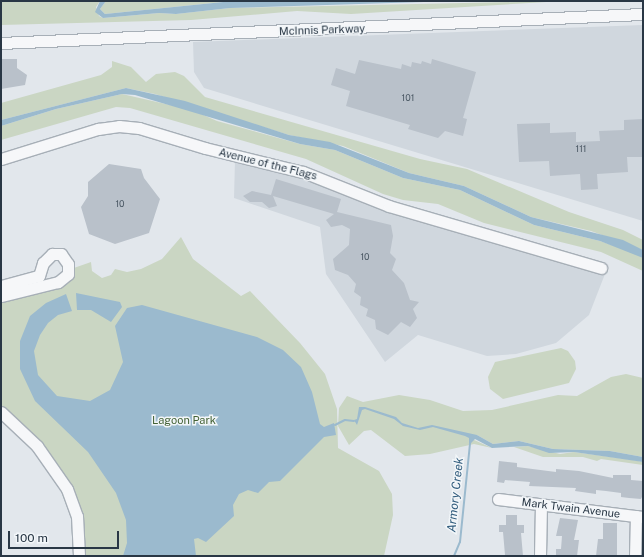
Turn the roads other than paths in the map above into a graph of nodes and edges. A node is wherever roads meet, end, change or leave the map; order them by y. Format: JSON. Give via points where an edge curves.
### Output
{"nodes":[{"id":1,"x":643,"y":14,"type":"edge"},
{"id":2,"x":1,"y":43,"type":"edge"},
{"id":3,"x":1,"y":159,"type":"edge"},
{"id":4,"x":601,"y":268,"type":"dead end"},
{"id":5,"x":1,"y":286,"type":"edge"},
{"id":6,"x":1,"y":296,"type":"edge"},
{"id":7,"x":1,"y":412,"type":"edge"},
{"id":8,"x":498,"y":500,"type":"dead end"},
{"id":9,"x":541,"y":505,"type":"junction"},
{"id":10,"x":639,"y":516,"type":"edge"},
{"id":11,"x":79,"y":556,"type":"edge"},
{"id":12,"x":540,"y":556,"type":"edge"},
{"id":13,"x":635,"y":556,"type":"edge"}],
"edges":[{"from":1,"to":2,"type":"street","name":"McInnis Parkway"},
{"from":3,"to":4,"type":"street","name":"Avenue of the Flags","via":[[98,129],[119,126],[139,128],[205,148],[303,172],[390,206]]},
{"from":5,"to":6,"type":"street","via":[[39,276],[42,263],[52,254],[61,254],[68,264],[68,274],[58,282]]},
{"from":7,"to":11,"type":"street","via":[[37,446],[67,489],[78,521]]},
{"from":8,"to":9,"type":"street","name":"Mark Twain Avenue"},
{"from":9,"to":10,"type":"street","name":"Mark Twain Avenue"},
{"from":9,"to":12,"type":"street"},
{"from":10,"to":13,"type":"street"}]}
